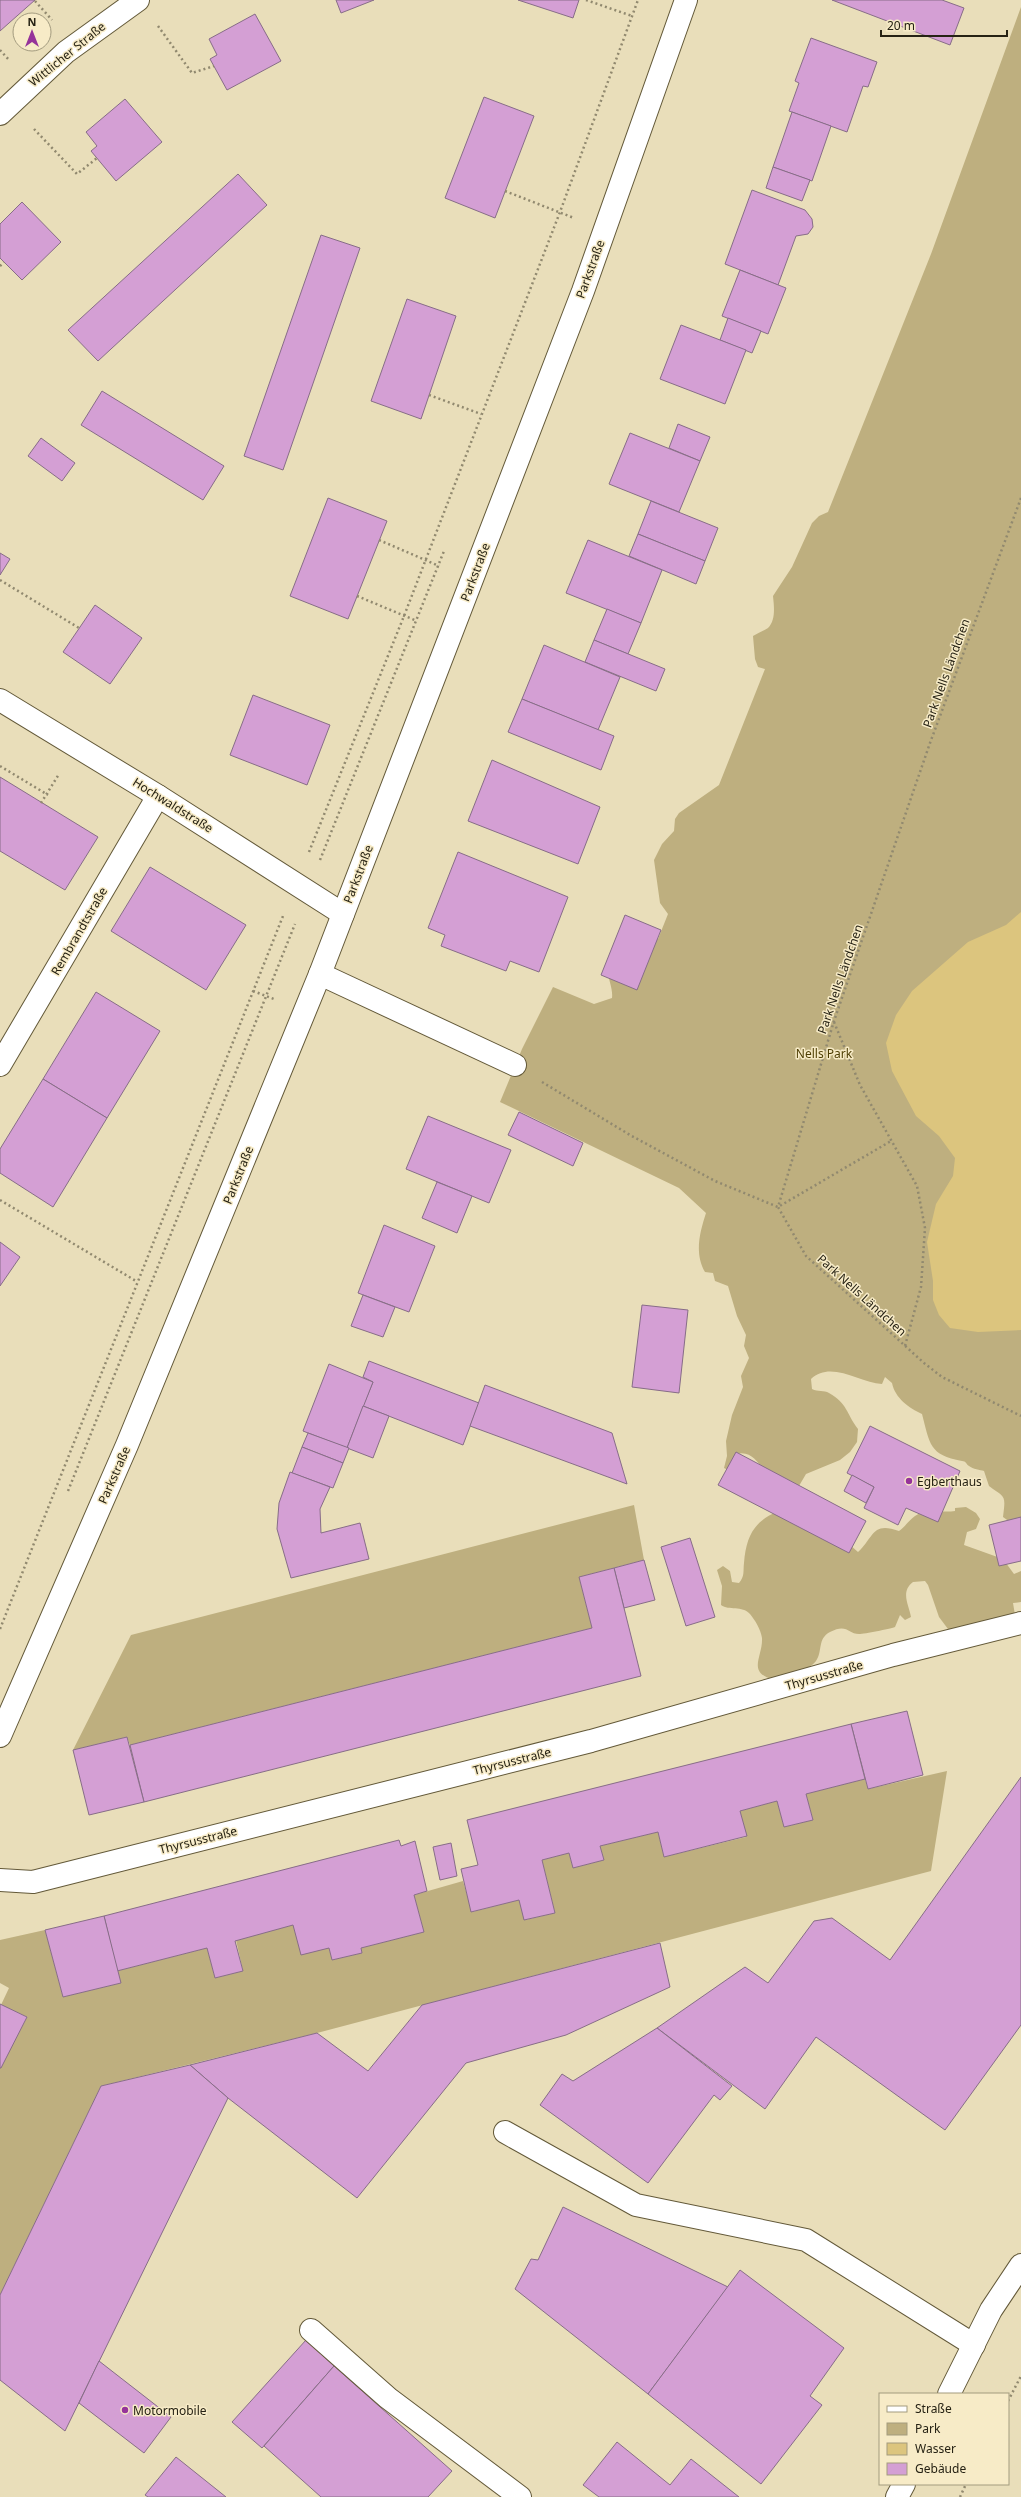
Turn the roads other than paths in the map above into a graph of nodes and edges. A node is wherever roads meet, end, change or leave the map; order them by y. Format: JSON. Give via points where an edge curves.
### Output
{"nodes":[{"id":1,"x":138,"y":0,"type":"edge"},
{"id":2,"x":686,"y":0,"type":"edge"},
{"id":3,"x":4,"y":109,"type":"edge"},
{"id":4,"x":0,"y":700,"type":"edge"},
{"id":5,"x":158,"y":796,"type":"junction"},
{"id":6,"x":343,"y":914,"type":"junction"},
{"id":7,"x":320,"y":974,"type":"junction"},
{"id":8,"x":0,"y":1065,"type":"edge"},
{"id":9,"x":514,"y":1065,"type":"road end"},
{"id":10,"x":1021,"y":1623,"type":"edge"},
{"id":11,"x":0,"y":1736,"type":"edge"},
{"id":12,"x":0,"y":1880,"type":"edge"},
{"id":13,"x":505,"y":2132,"type":"dead end"},
{"id":14,"x":1021,"y":2265,"type":"edge"},
{"id":15,"x":310,"y":2330,"type":"dead end"},
{"id":16,"x":974,"y":2345,"type":"junction"},
{"id":17,"x":950,"y":2393,"type":"edge"},
{"id":18,"x":903,"y":2485,"type":"edge"},
{"id":19,"x":520,"y":2497,"type":"edge"},
{"id":20,"x":897,"y":2497,"type":"edge"}],
"edges":[{"from":1,"to":3,"type":"street","name":"Wittlicher Straße","via":[[66,52]]},
{"from":2,"to":6,"type":"street","name":"Parkstraße","via":[[605,230]]},
{"from":4,"to":5,"type":"street","name":"Hochwaldstraße"},
{"from":5,"to":6,"type":"street","name":"Hochwaldstraße"},
{"from":5,"to":8,"type":"street","name":"Rembrandtstraße"},
{"from":6,"to":7,"type":"street","name":"Parkstraße"},
{"from":7,"to":9,"type":"street"},
{"from":7,"to":11,"type":"street","name":"Parkstraße","via":[[127,1445]]},
{"from":10,"to":12,"type":"street","name":"Thyrsusstraße","via":[[894,1655],[591,1741],[33,1882]]},
{"from":13,"to":16,"type":"street","via":[[636,2205],[806,2240]]},
{"from":14,"to":16,"type":"street","via":[[991,2310]]},
{"from":15,"to":19,"type":"street","via":[[388,2398]]},
{"from":16,"to":17,"type":"street"},
{"from":18,"to":20,"type":"street"}]}
